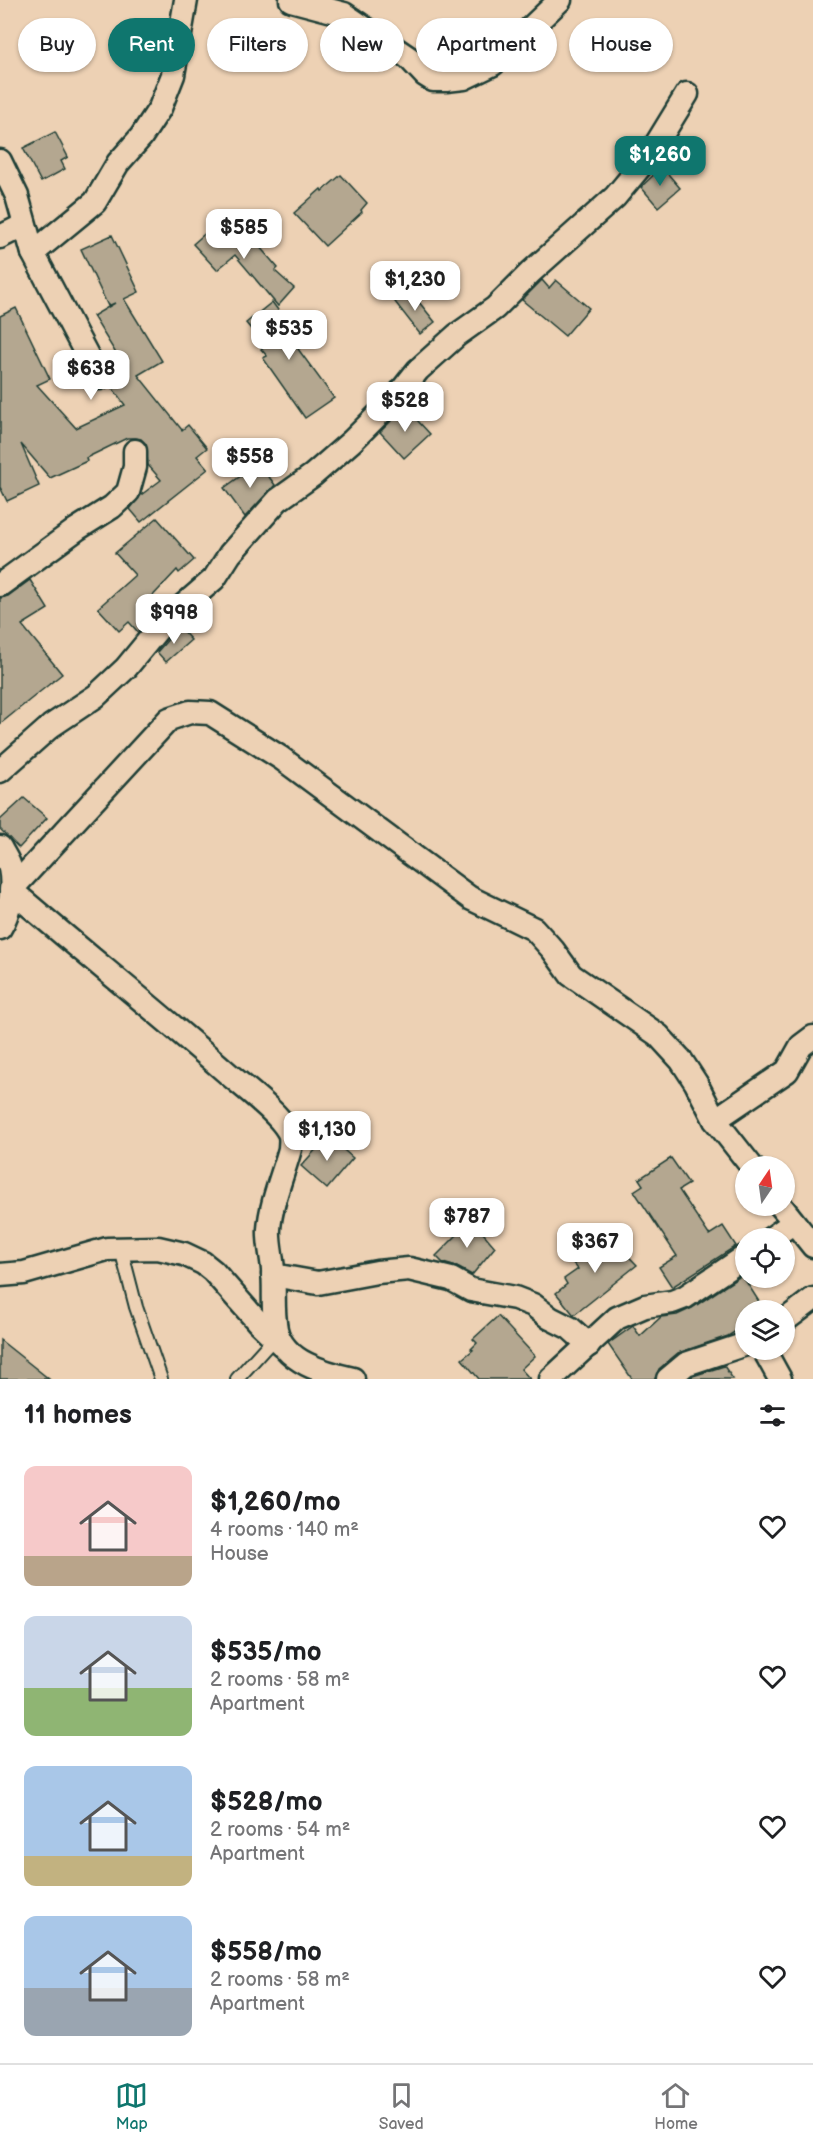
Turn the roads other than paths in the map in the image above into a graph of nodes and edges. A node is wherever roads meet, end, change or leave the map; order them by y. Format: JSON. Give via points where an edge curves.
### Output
{"nodes":[{"id":1,"x":186,"y":0,"type":"edge"},
{"id":2,"x":291,"y":0,"type":"edge"},
{"id":3,"x":560,"y":0,"type":"edge"},
{"id":4,"x":687,"y":94,"type":"dead end"},
{"id":5,"x":0,"y":160,"type":"edge"},
{"id":6,"x":24,"y":225,"type":"junction"},
{"id":7,"x":0,"y":237,"type":"edge"},
{"id":8,"x":33,"y":253,"type":"junction"},
{"id":9,"x":99,"y":378,"type":"dead end"},
{"id":10,"x":135,"y":451,"type":"dead end"},
{"id":11,"x":0,"y":585,"type":"edge"},
{"id":12,"x":0,"y":771,"type":"edge"},
{"id":13,"x":0,"y":847,"type":"edge"},
{"id":14,"x":11,"y":890,"type":"junction"},
{"id":15,"x":0,"y":928,"type":"edge"},
{"id":16,"x":813,"y":1036,"type":"edge"},
{"id":17,"x":715,"y":1120,"type":"junction"},
{"id":18,"x":743,"y":1156,"type":"edge"},
{"id":19,"x":789,"y":1216,"type":"edge"},
{"id":20,"x":812,"y":1242,"type":"edge"},
{"id":21,"x":121,"y":1249,"type":"junction"},
{"id":22,"x":735,"y":1263,"type":"edge"},
{"id":23,"x":0,"y":1275,"type":"edge"},
{"id":24,"x":273,"y":1275,"type":"junction"},
{"id":25,"x":813,"y":1299,"type":"edge"},
{"id":26,"x":795,"y":1313,"type":"edge"},
{"id":27,"x":274,"y":1338,"type":"junction"},
{"id":28,"x":589,"y":1345,"type":"junction"},
{"id":29,"x":735,"y":1348,"type":"edge"},
{"id":30,"x":770,"y":1360,"type":"edge"},
{"id":31,"x":300,"y":1365,"type":"edge"},
{"id":32,"x":162,"y":1379,"type":"edge"},
{"id":33,"x":237,"y":1379,"type":"edge"},
{"id":34,"x":353,"y":1379,"type":"edge"},
{"id":35,"x":551,"y":1379,"type":"edge"},
{"id":36,"x":668,"y":1379,"type":"edge"},
{"id":37,"x":780,"y":1379,"type":"edge"}],
"edges":[{"from":1,"to":8,"type":"street","via":[[173,75],[160,108],[118,163],[95,202]]},
{"from":2,"to":3,"type":"street","via":[[344,14],[409,58],[426,75],[446,80],[464,78],[493,64]]},
{"from":4,"to":12,"type":"street","via":[[649,156],[615,197],[495,308],[418,370],[352,441],[278,500],[230,554],[214,579],[163,623],[126,668]]},
{"from":5,"to":6,"type":"street","via":[[17,196]]},
{"from":6,"to":7,"type":"street"},
{"from":6,"to":8,"type":"street"},
{"from":8,"to":9,"type":"street"},
{"from":10,"to":11,"type":"street","via":[[128,492]]},
{"from":13,"to":14,"type":"street","via":[[10,868]]},
{"from":14,"to":15,"type":"street","via":[[7,916]]},
{"from":14,"to":17,"type":"street","via":[[169,719],[190,712],[210,713],[281,758],[470,898],[534,929],[571,975],[658,1035],[681,1060]]},
{"from":14,"to":24,"type":"street","via":[[273,1112],[288,1130],[290,1149],[269,1229]]},
{"from":16,"to":17,"type":"street","via":[[801,1046],[787,1071]]},
{"from":17,"to":18,"type":"street"},
{"from":19,"to":20,"type":"street"},
{"from":21,"to":23,"type":"street","via":[[107,1249],[24,1273]]},
{"from":21,"to":27,"type":"street","via":[[158,1248],[202,1263]]},
{"from":21,"to":32,"type":"lane","via":[[136,1307]]},
{"from":22,"to":28,"type":"street","via":[[685,1297],[645,1306],[617,1318]]},
{"from":24,"to":28,"type":"street","via":[[318,1283],[409,1269],[533,1305]]},
{"from":24,"to":31,"type":"street","via":[[276,1329]]},
{"from":25,"to":26,"type":"street"},
{"from":27,"to":31,"type":"street"},
{"from":27,"to":33,"type":"lane"},
{"from":28,"to":35,"type":"street"},
{"from":29,"to":36,"type":"street","via":[[686,1364]]},
{"from":30,"to":37,"type":"street"},
{"from":31,"to":34,"type":"street"}]}
